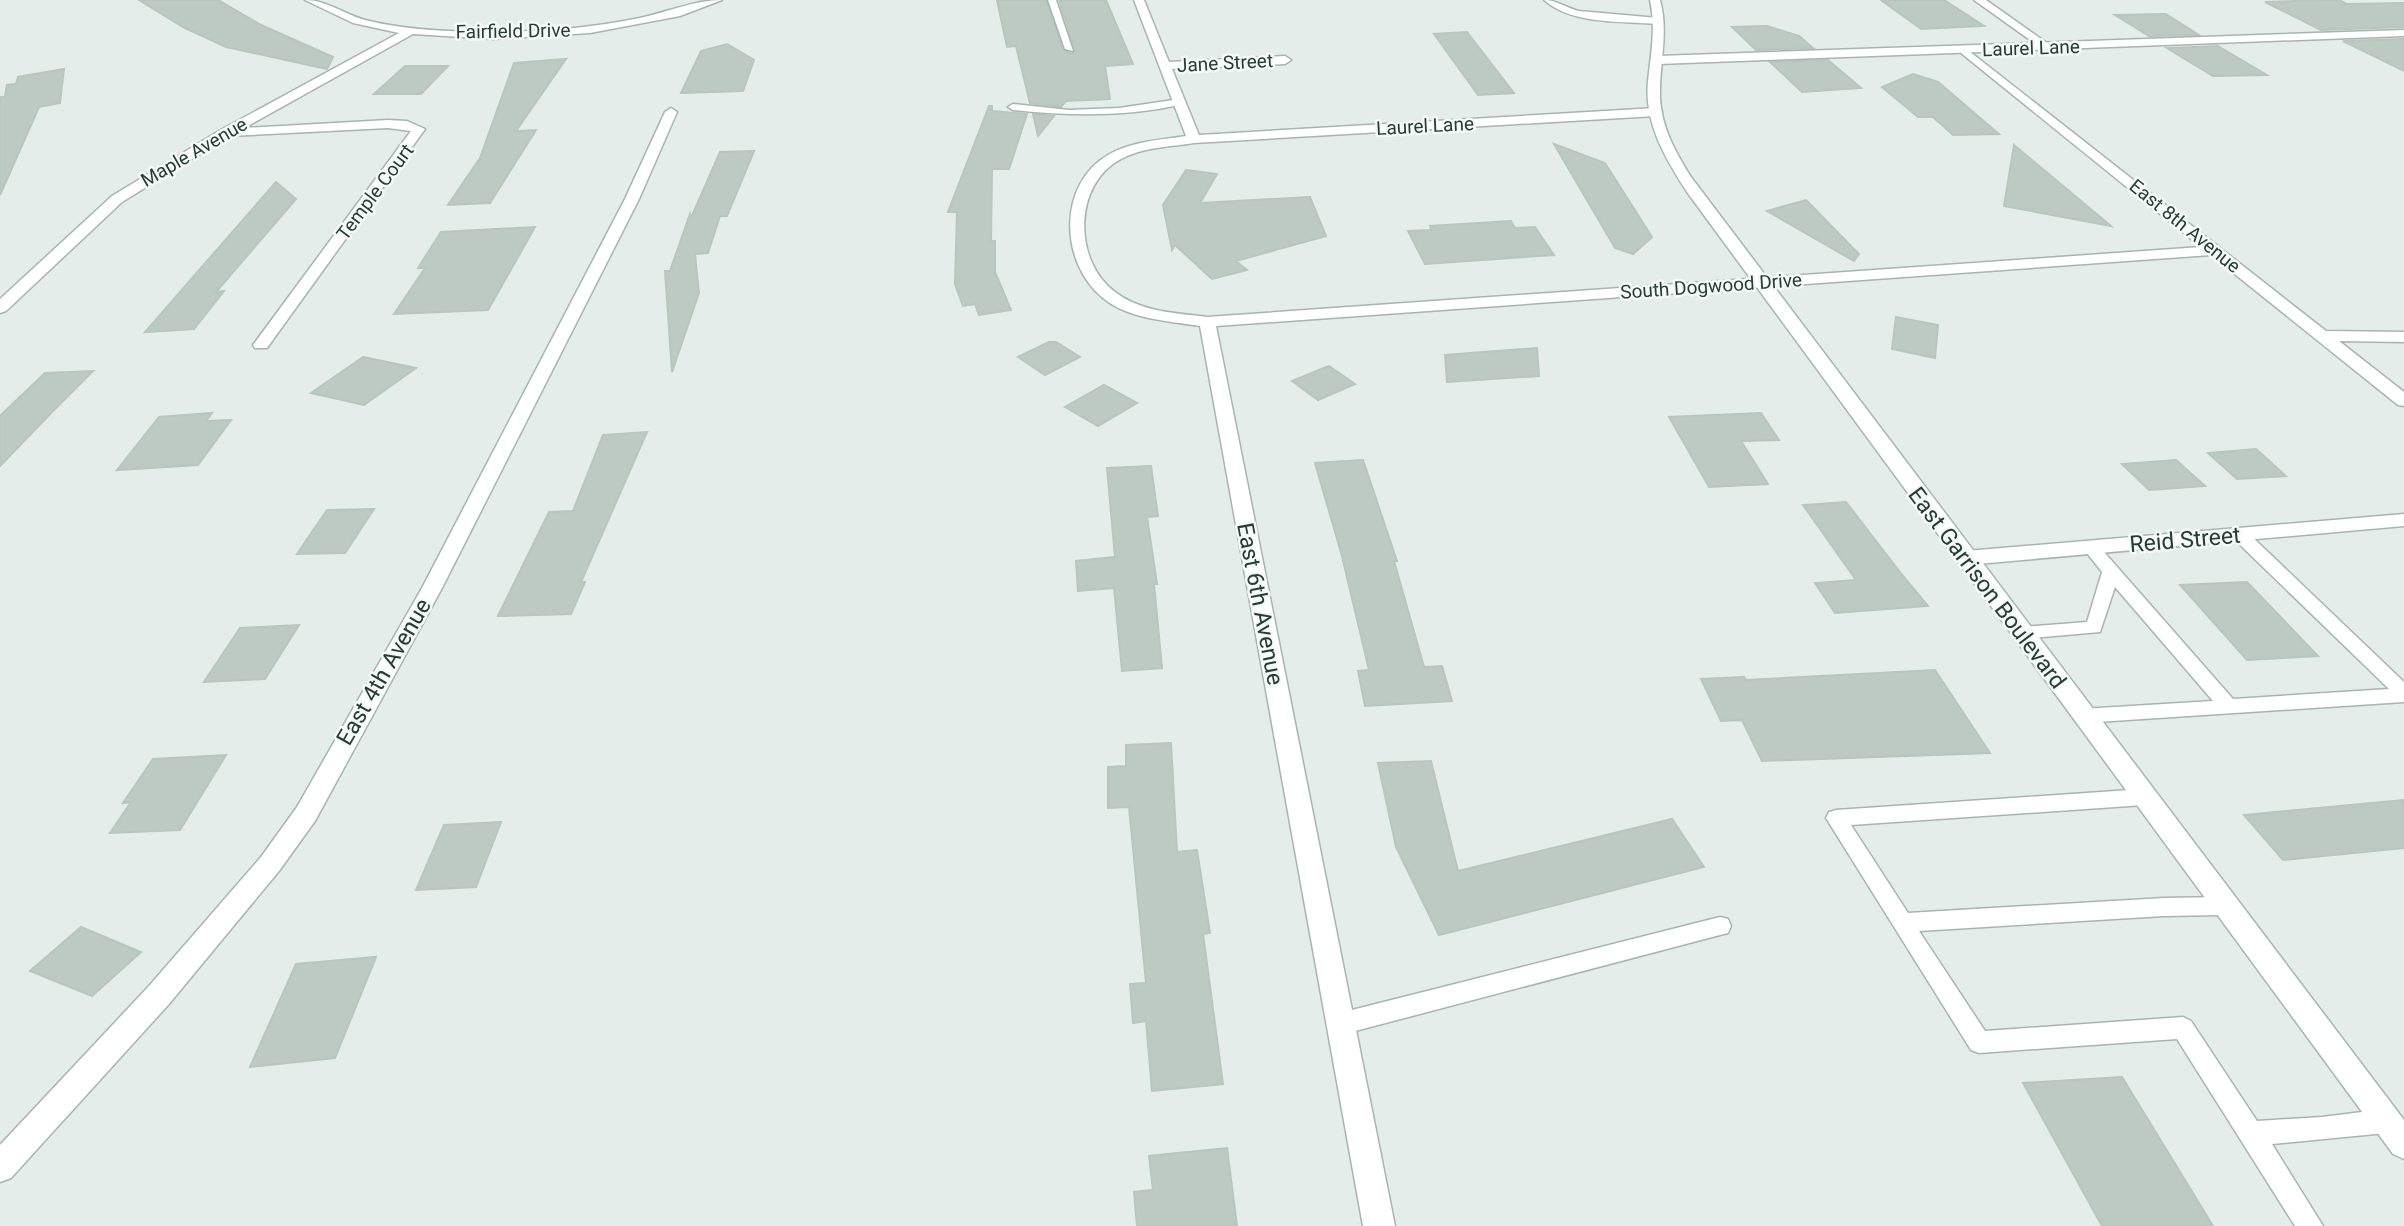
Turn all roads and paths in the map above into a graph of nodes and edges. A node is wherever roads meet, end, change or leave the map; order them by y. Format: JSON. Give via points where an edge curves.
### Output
{"nodes":[{"id":1,"x":310,"y":0,"type":"edge"},
{"id":2,"x":717,"y":0,"type":"edge"},
{"id":3,"x":1052,"y":0,"type":"edge"},
{"id":4,"x":1139,"y":0,"type":"edge"},
{"id":5,"x":1550,"y":0,"type":"edge"},
{"id":6,"x":1563,"y":0,"type":"edge"},
{"id":7,"x":1655,"y":0,"type":"edge"},
{"id":8,"x":1979,"y":0,"type":"edge"},
{"id":9,"x":1658,"y":21,"type":"junction"},
{"id":10,"x":413,"y":30,"type":"junction"},
{"id":11,"x":2404,"y":33,"type":"edge"},
{"id":12,"x":2048,"y":48,"type":"junction"},
{"id":13,"x":1070,"y":49,"type":"dead end"},
{"id":14,"x":1965,"y":51,"type":"junction"},
{"id":15,"x":1285,"y":60,"type":"dead end"},
{"id":16,"x":1658,"y":60,"type":"junction"},
{"id":17,"x":1166,"y":66,"type":"junction"},
{"id":18,"x":1180,"y":102,"type":"junction"},
{"id":19,"x":1013,"y":107,"type":"dead end"},
{"id":20,"x":671,"y":112,"type":"dead end"},
{"id":21,"x":1656,"y":112,"type":"junction"},
{"id":22,"x":224,"y":134,"type":"junction"},
{"id":23,"x":1194,"y":139,"type":"junction"},
{"id":24,"x":2215,"y":250,"type":"junction"},
{"id":25,"x":1760,"y":283,"type":"junction"},
{"id":26,"x":0,"y":309,"type":"edge"},
{"id":27,"x":1207,"y":322,"type":"junction"},
{"id":28,"x":2323,"y":337,"type":"junction"},
{"id":29,"x":2404,"y":337,"type":"edge"},
{"id":30,"x":261,"y":345,"type":"dead end"},
{"id":31,"x":2404,"y":401,"type":"edge"},
{"id":32,"x":2404,"y":520,"type":"edge"},
{"id":33,"x":2241,"y":536,"type":"junction"},
{"id":34,"x":2091,"y":548,"type":"junction"},
{"id":35,"x":1966,"y":558,"type":"junction"},
{"id":36,"x":2111,"y":571,"type":"junction"},
{"id":37,"x":2022,"y":633,"type":"junction"},
{"id":38,"x":2404,"y":694,"type":"edge"},
{"id":39,"x":2228,"y":706,"type":"junction"},
{"id":40,"x":2082,"y":716,"type":"junction"},
{"id":41,"x":2144,"y":797,"type":"junction"},
{"id":42,"x":2225,"y":906,"type":"junction"},
{"id":43,"x":1902,"y":923,"type":"junction"},
{"id":44,"x":1720,"y":926,"type":"dead end"},
{"id":45,"x":1340,"y":1024,"type":"junction"},
{"id":46,"x":2386,"y":1121,"type":"junction"},
{"id":47,"x":2250,"y":1133,"type":"junction"},
{"id":48,"x":2404,"y":1144,"type":"edge"},
{"id":49,"x":0,"y":1167,"type":"edge"},
{"id":50,"x":1379,"y":1226,"type":"edge"},
{"id":51,"x":2311,"y":1226,"type":"edge"}],
"edges":[{"from":1,"to":10,"type":"street","name":"Fairfield Drive","via":[[362,22]]},
{"from":2,"to":10,"type":"street","name":"Fairfield Drive","via":[[653,20],[591,28],[492,34]]},
{"from":3,"to":13,"type":"lane"},
{"from":4,"to":17,"type":"street"},
{"from":5,"to":6,"type":"lane"},
{"from":5,"to":9,"type":"lane","via":[[1579,14]]},
{"from":7,"to":9,"type":"street","name":"East Garrison Boulevard"},
{"from":8,"to":12,"type":"street"},
{"from":9,"to":16,"type":"street","name":"East Garrison Boulevard"},
{"from":10,"to":22,"type":"street","name":"Maple Avenue"},
{"from":11,"to":12,"type":"street","name":"Laurel Lane"},
{"from":12,"to":14,"type":"street","name":"Laurel Lane"},
{"from":14,"to":16,"type":"street","name":"Laurel Lane"},
{"from":14,"to":24,"type":"street","name":"East 8th Avenue"},
{"from":15,"to":17,"type":"street","name":"Jane Street"},
{"from":16,"to":21,"type":"street","name":"East Garrison Boulevard"},
{"from":17,"to":18,"type":"street"},
{"from":18,"to":19,"type":"lane","via":[[1069,113]]},
{"from":18,"to":23,"type":"street"},
{"from":20,"to":49,"type":"street","name":"East 4th Avenue","via":[[632,199],[438,576],[306,814],[270,864],[159,995]]},
{"from":21,"to":23,"type":"street","name":"Laurel Lane"},
{"from":21,"to":25,"type":"street","name":"East Garrison Boulevard","via":[[1672,159]]},
{"from":22,"to":26,"type":"street","name":"Maple Avenue","via":[[117,199]]},
{"from":22,"to":30,"type":"street","name":"Temple Court","via":[[388,124],[419,129]]},
{"from":23,"to":27,"type":"street","via":[[1133,149],[1107,161],[1082,193],[1076,229],[1088,268],[1102,288],[1125,306]]},
{"from":24,"to":25,"type":"street","name":"South Dogwood Drive"},
{"from":24,"to":28,"type":"street","name":"East 8th Avenue"},
{"from":25,"to":27,"type":"street","name":"South Dogwood Drive"},
{"from":25,"to":35,"type":"street","name":"East Garrison Boulevard"},
{"from":27,"to":45,"type":"street","name":"East 6th Avenue"},
{"from":28,"to":29,"type":"street"},
{"from":28,"to":31,"type":"street","name":"East 8th Avenue"},
{"from":32,"to":33,"type":"street","name":"Reid Street"},
{"from":33,"to":34,"type":"street","name":"Reid Street"},
{"from":33,"to":38,"type":"lane"},
{"from":34,"to":35,"type":"street","name":"Reid Street"},
{"from":34,"to":36,"type":"lane"},
{"from":35,"to":37,"type":"street","name":"East Garrison Boulevard"},
{"from":36,"to":37,"type":"lane","via":[[2094,628]]},
{"from":36,"to":39,"type":"lane"},
{"from":37,"to":40,"type":"street","name":"East Garrison Boulevard"},
{"from":38,"to":39,"type":"lane"},
{"from":39,"to":40,"type":"lane"},
{"from":40,"to":41,"type":"street","name":"East Garrison Boulevard"},
{"from":41,"to":42,"type":"street","name":"East Garrison Boulevard"},
{"from":41,"to":43,"type":"lane","via":[[1836,818]]},
{"from":42,"to":43,"type":"lane"},
{"from":42,"to":46,"type":"street","name":"East Garrison Boulevard"},
{"from":43,"to":47,"type":"lane","via":[[1979,1042],[2183,1028]]},
{"from":44,"to":45,"type":"lane"},
{"from":45,"to":50,"type":"street","name":"East 6th Avenue"},
{"from":46,"to":47,"type":"lane"},
{"from":46,"to":48,"type":"street","name":"East Garrison Boulevard"},
{"from":47,"to":51,"type":"lane"}]}
